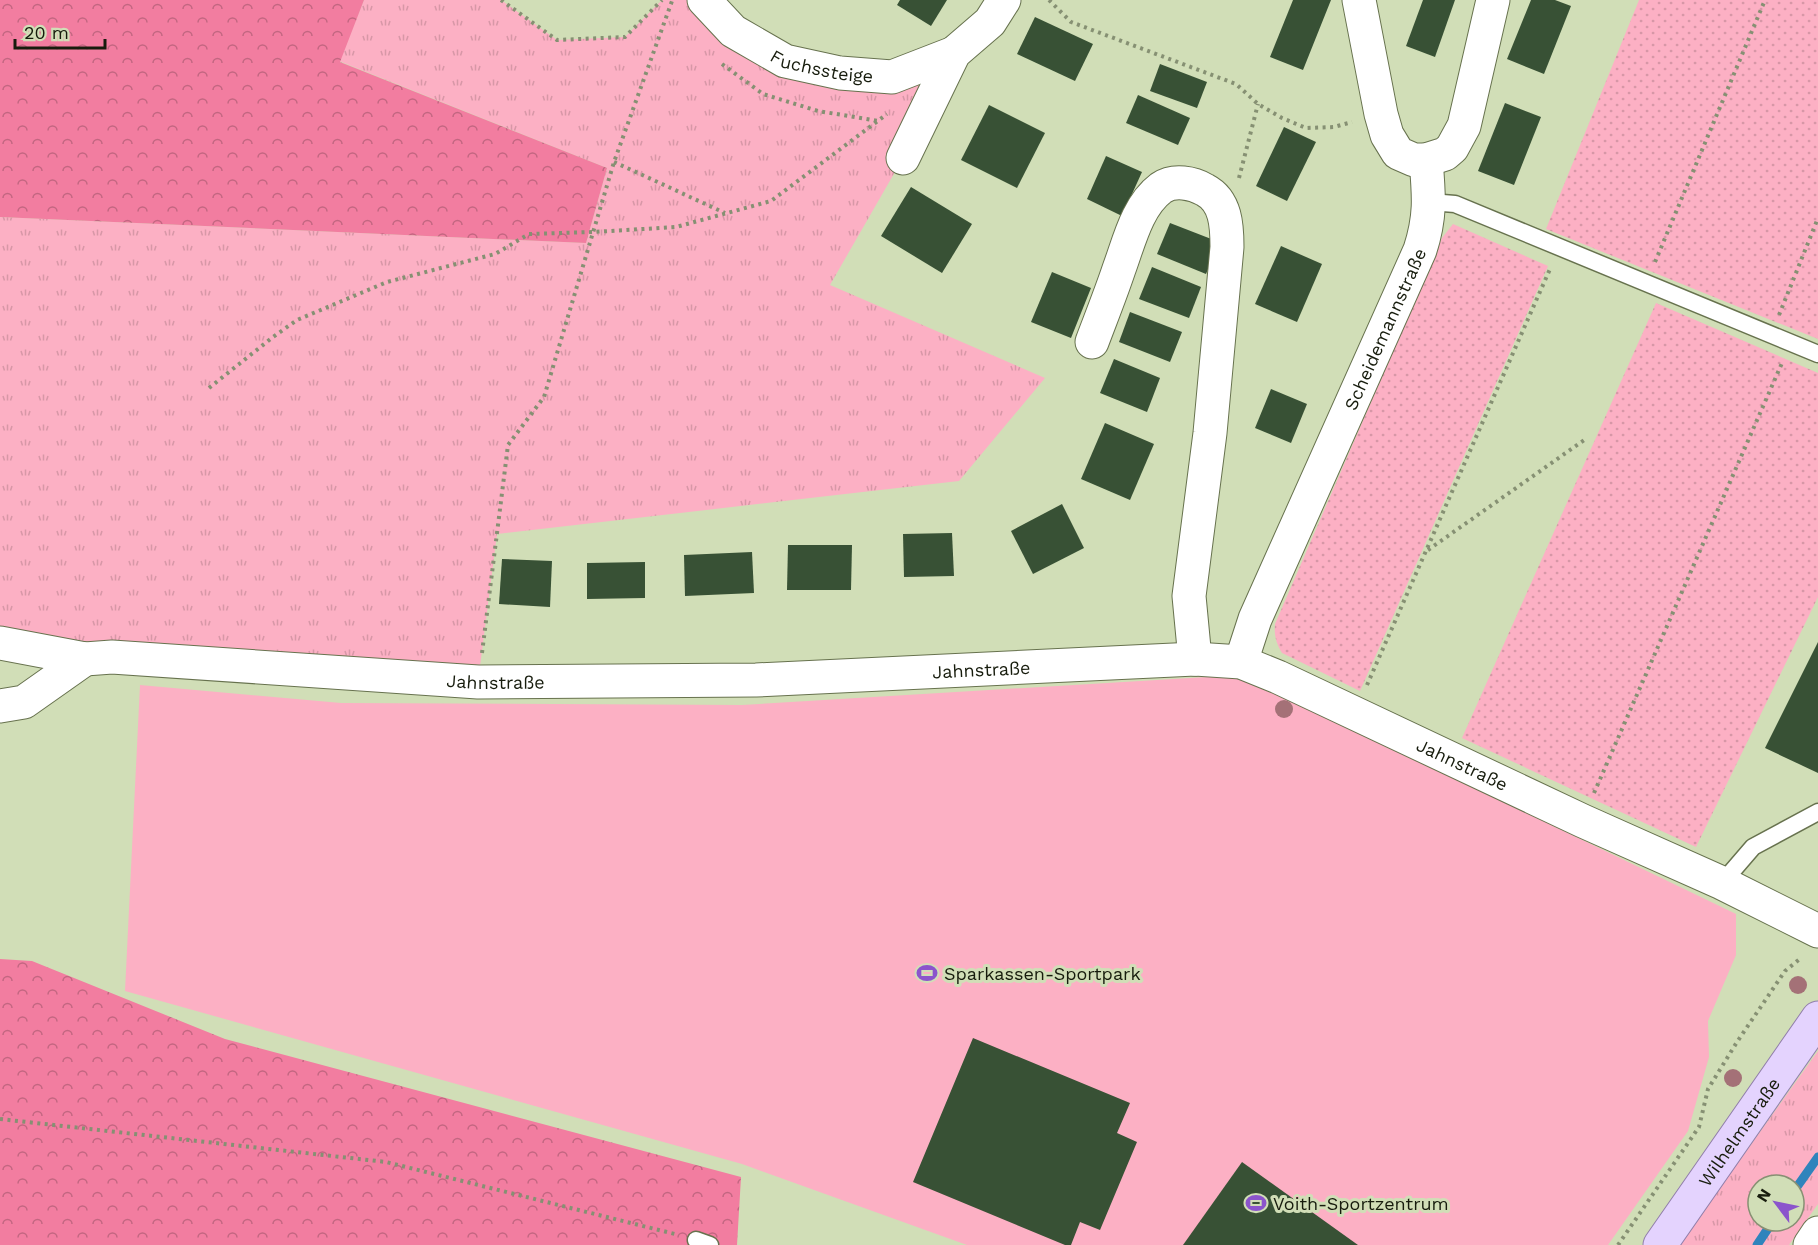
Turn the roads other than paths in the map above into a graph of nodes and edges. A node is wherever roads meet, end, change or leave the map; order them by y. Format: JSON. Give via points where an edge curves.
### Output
{"nodes":[{"id":1,"x":704,"y":0,"type":"edge"},
{"id":2,"x":1004,"y":0,"type":"edge"},
{"id":3,"x":1359,"y":0,"type":"edge"},
{"id":4,"x":1493,"y":0,"type":"edge"},
{"id":5,"x":954,"y":53,"type":"junction"},
{"id":6,"x":903,"y":158,"type":"dead end"},
{"id":7,"x":1426,"y":160,"type":"junction"},
{"id":8,"x":1430,"y":202,"type":"junction"},
{"id":9,"x":1092,"y":342,"type":"dead end"},
{"id":10,"x":1818,"y":354,"type":"edge"},
{"id":11,"x":0,"y":643,"type":"edge"},
{"id":12,"x":85,"y":659,"type":"junction"},
{"id":13,"x":1195,"y":659,"type":"junction"},
{"id":14,"x":1241,"y":662,"type":"junction"},
{"id":15,"x":0,"y":706,"type":"edge"},
{"id":16,"x":1818,"y":812,"type":"edge"},
{"id":17,"x":1722,"y":883,"type":"junction"},
{"id":18,"x":1810,"y":944,"type":"edge"},
{"id":19,"x":1818,"y":1018,"type":"edge"},
{"id":20,"x":1818,"y":1233,"type":"edge"},
{"id":21,"x":1660,"y":1245,"type":"edge"},
{"id":22,"x":1810,"y":1245,"type":"edge"}],
"edges":[{"from":1,"to":5,"type":"street","name":"Fuchssteige","via":[[733,31],[785,61],[840,73],[892,78]]},
{"from":2,"to":5,"type":"street","via":[[990,22]]},
{"from":3,"to":7,"type":"street","via":[[1387,135],[1398,153]]},
{"from":4,"to":7,"type":"street","via":[[1464,126],[1452,148]]},
{"from":5,"to":6,"type":"street"},
{"from":7,"to":8,"type":"street","name":"Scheidemannstraße"},
{"from":8,"to":10,"type":"lane","via":[[1455,204]]},
{"from":8,"to":14,"type":"street","name":"Scheidemannstraße","via":[[1425,235],[1413,269],[1255,619]]},
{"from":9,"to":13,"type":"street","via":[[1134,227],[1148,201],[1162,187],[1177,182],[1207,191],[1220,204],[1227,223],[1227,246],[1210,433],[1189,596]]},
{"from":11,"to":12,"type":"street","name":"Jahnstraße"},
{"from":12,"to":13,"type":"street","name":"Jahnstraße","via":[[112,657],[478,682],[756,680]]},
{"from":12,"to":15,"type":"street","via":[[24,702]]},
{"from":13,"to":14,"type":"street","name":"Jahnstraße"},
{"from":14,"to":17,"type":"street","name":"Jahnstraße"},
{"from":16,"to":17,"type":"lane","via":[[1753,847]]},
{"from":17,"to":18,"type":"street","name":"Jahnstraße"},
{"from":19,"to":21,"type":"main road","name":"Wilhelmstraße"},
{"from":20,"to":22,"type":"street"}]}
